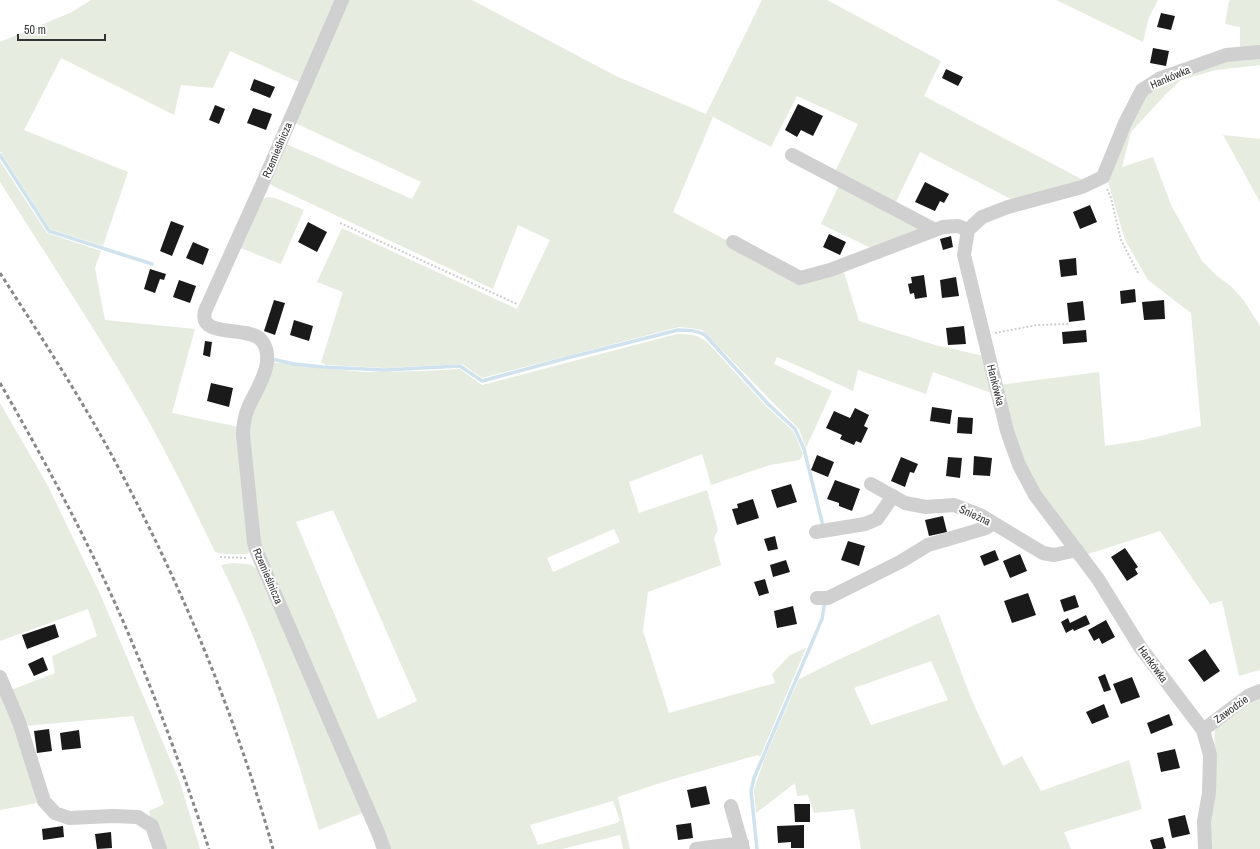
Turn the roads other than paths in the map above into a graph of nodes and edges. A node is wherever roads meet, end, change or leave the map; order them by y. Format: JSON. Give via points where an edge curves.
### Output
{"nodes":[{"id":1,"x":342,"y":0,"type":"edge"},
{"id":2,"x":1260,"y":52,"type":"edge"},
{"id":3,"x":792,"y":155,"type":"dead end"},
{"id":4,"x":935,"y":230,"type":"junction"},
{"id":5,"x":968,"y":230,"type":"junction"},
{"id":6,"x":733,"y":242,"type":"dead end"},
{"id":7,"x":871,"y":484,"type":"dead end"},
{"id":8,"x":893,"y":496,"type":"junction"},
{"id":9,"x":993,"y":523,"type":"junction"},
{"id":10,"x":816,"y":532,"type":"dead end"},
{"id":11,"x":1077,"y":550,"type":"junction"},
{"id":12,"x":823,"y":598,"type":"dead end"},
{"id":13,"x":0,"y":677,"type":"edge"},
{"id":14,"x":1260,"y":691,"type":"edge"},
{"id":15,"x":1202,"y":730,"type":"junction"},
{"id":16,"x":730,"y":806,"type":"dead end"},
{"id":17,"x":743,"y":846,"type":"edge"},
{"id":18,"x":160,"y":849,"type":"edge"},
{"id":19,"x":384,"y":849,"type":"edge"},
{"id":20,"x":696,"y":849,"type":"edge"},
{"id":21,"x":1205,"y":849,"type":"edge"}],
"edges":[{"from":1,"to":19,"type":"street","name":"Rzemieślnicza","via":[[203,317],[204,321],[214,328],[255,336],[265,346],[266,369],[248,408],[243,427],[254,542]]},
{"from":2,"to":5,"type":"street","name":"Hankówka","via":[[1226,55],[1161,78],[1142,90],[1125,123],[1103,177],[1082,187],[1008,207],[982,217]]},
{"from":3,"to":4,"type":"street"},
{"from":4,"to":5,"type":"street","via":[[958,226]]},
{"from":4,"to":6,"type":"street","via":[[830,270],[800,278]]},
{"from":5,"to":11,"type":"street","name":"Hankówka","via":[[964,255],[1007,431],[1019,465],[1035,494]]},
{"from":7,"to":8,"type":"street","name":"Śnieżna"},
{"from":8,"to":9,"type":"street","name":"Śnieżna","via":[[905,503],[926,507],[954,505]]},
{"from":8,"to":10,"type":"street","via":[[877,519],[865,524]]},
{"from":9,"to":11,"type":"street","name":"Śnieżna","via":[[1043,553],[1054,555]]},
{"from":9,"to":12,"type":"street","via":[[986,528],[928,545],[900,562]]},
{"from":11,"to":15,"type":"street","name":"Hankówka","via":[[1140,647]]},
{"from":13,"to":18,"type":"street","via":[[19,722],[44,801],[55,813],[69,818],[138,817],[152,826]]},
{"from":14,"to":15,"type":"street","name":"Zawodzie","via":[[1248,696]]},
{"from":15,"to":21,"type":"street","name":"Hankówka","via":[[1210,755],[1209,793],[1204,821]]},
{"from":16,"to":17,"type":"street"},
{"from":17,"to":20,"type":"street"}]}
